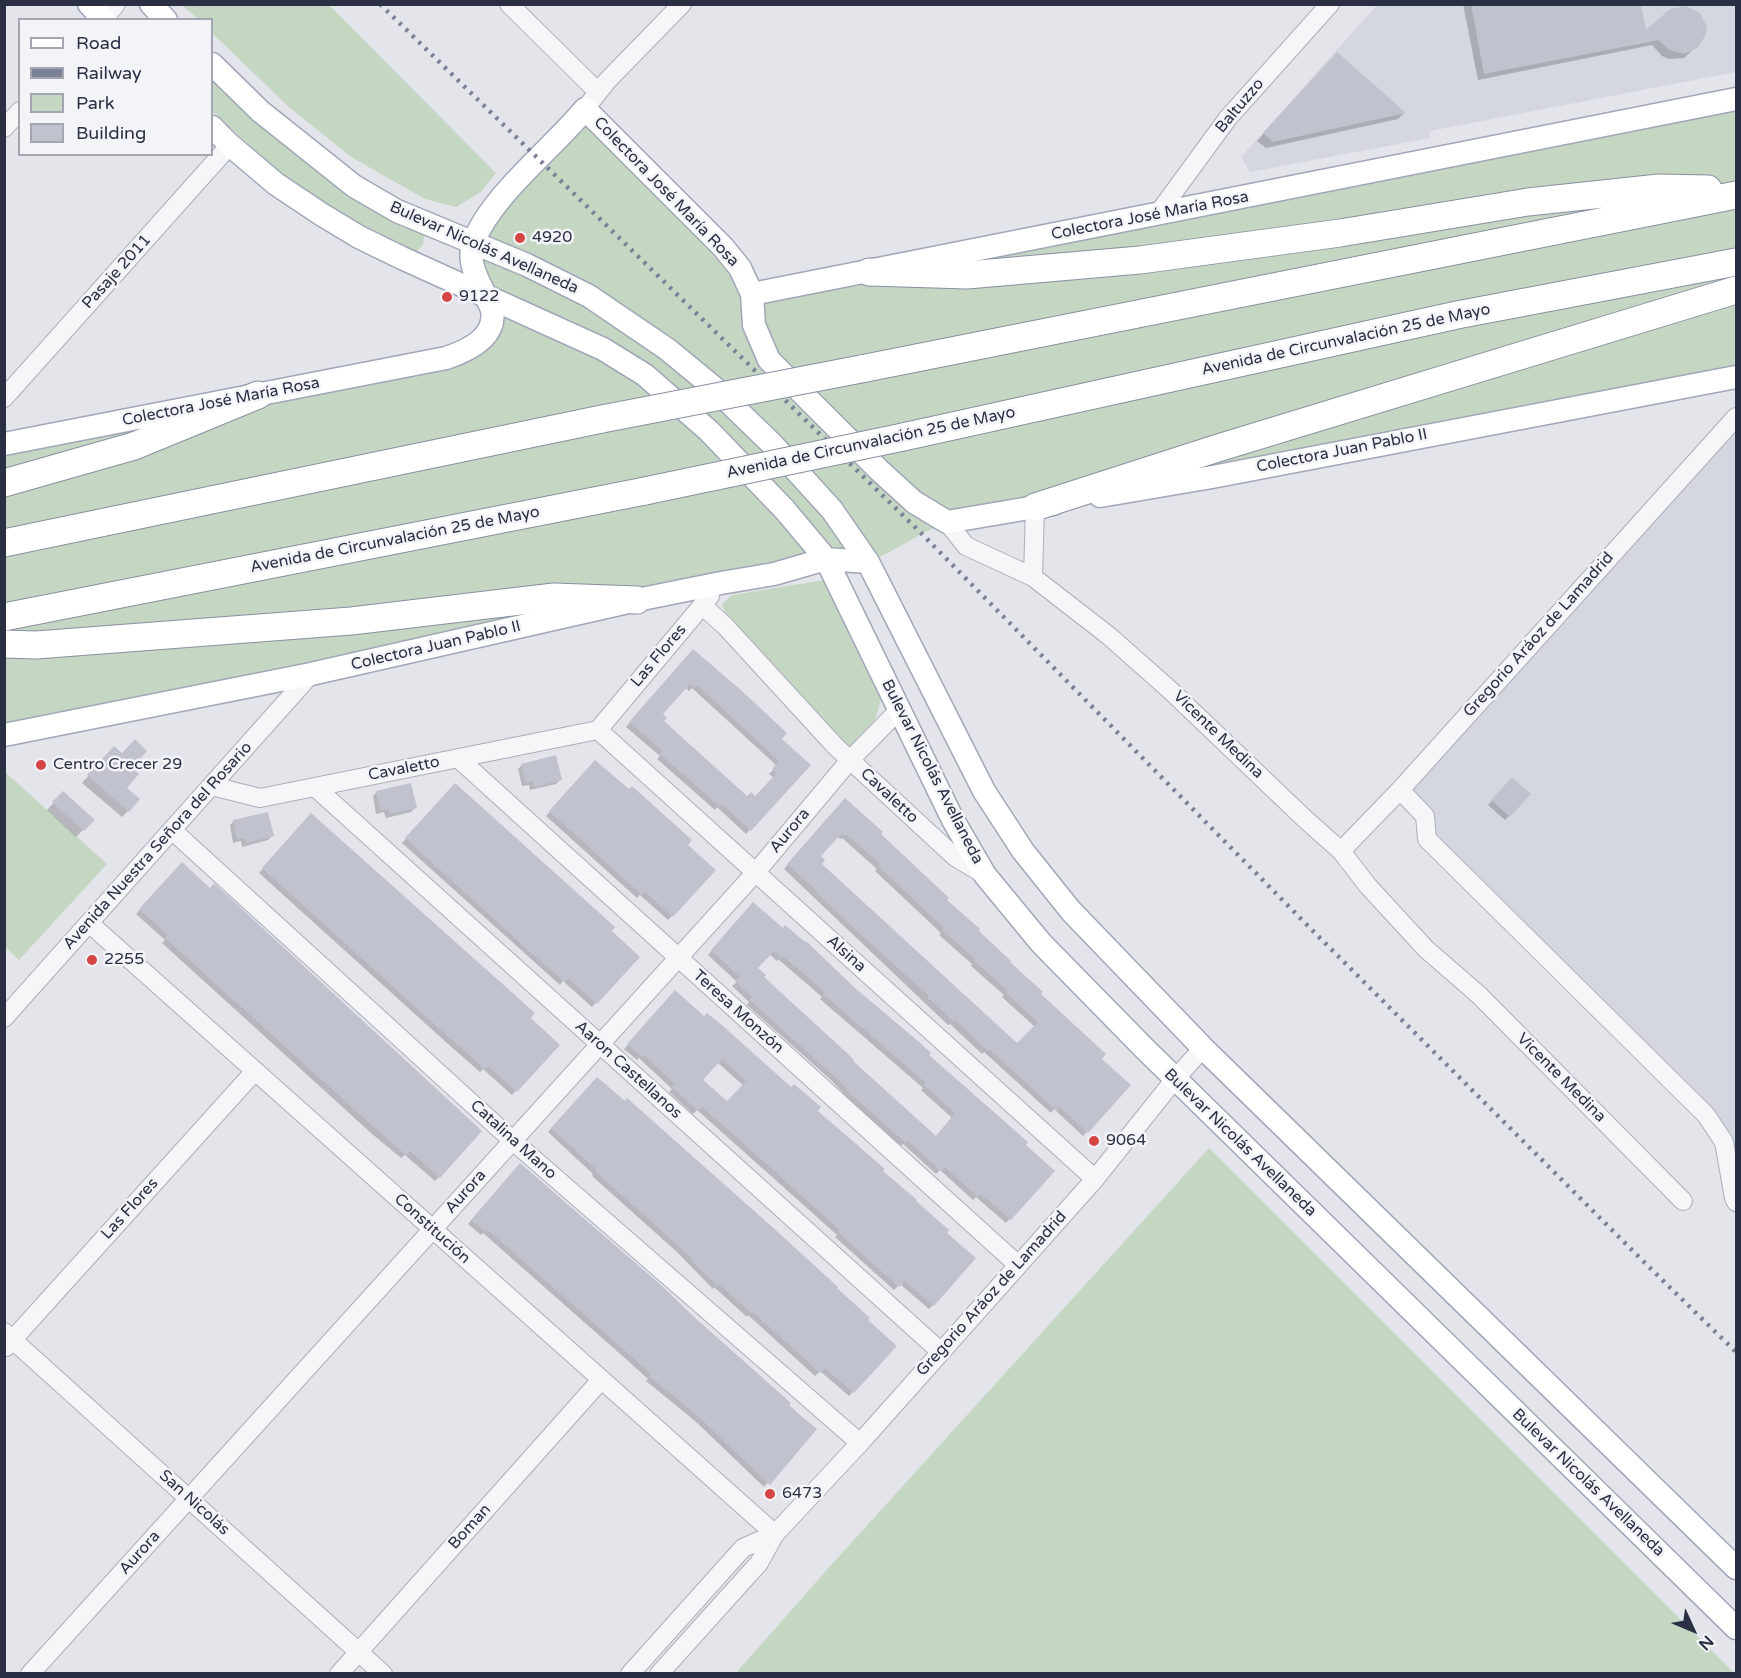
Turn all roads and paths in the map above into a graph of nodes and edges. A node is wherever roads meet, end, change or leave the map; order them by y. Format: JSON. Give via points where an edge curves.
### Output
{"nodes":[{"id":1,"x":89,"y":4,"type":"edge"},
{"id":2,"x":116,"y":4,"type":"edge"},
{"id":3,"x":151,"y":4,"type":"edge"},
{"id":4,"x":509,"y":4,"type":"edge"},
{"id":5,"x":682,"y":4,"type":"edge"},
{"id":6,"x":1330,"y":4,"type":"edge"},
{"id":7,"x":102,"y":18,"type":"edge"},
{"id":8,"x":104,"y":18,"type":"edge"},
{"id":9,"x":164,"y":18,"type":"edge"},
{"id":10,"x":213,"y":65,"type":"edge"},
{"id":11,"x":1737,"y":99,"type":"edge"},
{"id":12,"x":591,"y":101,"type":"junction"},
{"id":13,"x":18,"y":113,"type":"edge"},
{"id":14,"x":213,"y":127,"type":"edge"},
{"id":15,"x":4,"y":128,"type":"edge"},
{"id":16,"x":230,"y":145,"type":"junction"},
{"id":17,"x":1737,"y":189,"type":"edge"},
{"id":18,"x":1737,"y":195,"type":"edge"},
{"id":19,"x":1157,"y":215,"type":"junction"},
{"id":20,"x":473,"y":243,"type":"junction"},
{"id":21,"x":1737,"y":262,"type":"edge"},
{"id":22,"x":868,"y":272,"type":"junction"},
{"id":23,"x":1737,"y":290,"type":"edge"},
{"id":24,"x":484,"y":294,"type":"junction"},
{"id":25,"x":752,"y":294,"type":"junction"},
{"id":26,"x":1737,"y":377,"type":"edge"},
{"id":27,"x":258,"y":395,"type":"junction"},
{"id":28,"x":4,"y":398,"type":"edge"},
{"id":29,"x":1737,"y":417,"type":"edge"},
{"id":30,"x":4,"y":444,"type":"edge"},
{"id":31,"x":4,"y":483,"type":"edge"},
{"id":32,"x":1035,"y":507,"type":"junction"},
{"id":33,"x":947,"y":522,"type":"junction"},
{"id":34,"x":4,"y":543,"type":"edge"},
{"id":35,"x":826,"y":559,"type":"junction"},
{"id":36,"x":868,"y":562,"type":"junction"},
{"id":37,"x":1033,"y":577,"type":"junction"},
{"id":38,"x":721,"y":583,"type":"junction"},
{"id":39,"x":637,"y":600,"type":"junction"},
{"id":40,"x":702,"y":604,"type":"junction"},
{"id":41,"x":4,"y":617,"type":"edge"},
{"id":42,"x":4,"y":644,"type":"edge"},
{"id":43,"x":311,"y":674,"type":"junction"},
{"id":44,"x":899,"y":710,"type":"junction"},
{"id":45,"x":598,"y":730,"type":"junction"},
{"id":46,"x":4,"y":735,"type":"edge"},
{"id":47,"x":459,"y":759,"type":"junction"},
{"id":48,"x":850,"y":760,"type":"junction"},
{"id":49,"x":212,"y":786,"type":"junction"},
{"id":50,"x":315,"y":788,"type":"junction"},
{"id":51,"x":1400,"y":790,"type":"junction"},
{"id":52,"x":172,"y":830,"type":"junction"},
{"id":53,"x":1341,"y":851,"type":"junction"},
{"id":54,"x":756,"y":872,"type":"junction"},
{"id":55,"x":984,"y":875,"type":"junction"},
{"id":56,"x":89,"y":923,"type":"junction"},
{"id":57,"x":678,"y":958,"type":"junction"},
{"id":58,"x":4,"y":1018,"type":"edge"},
{"id":59,"x":600,"y":1044,"type":"junction"},
{"id":60,"x":1203,"y":1048,"type":"junction"},
{"id":61,"x":255,"y":1071,"type":"junction"},
{"id":62,"x":1175,"y":1079,"type":"junction"},
{"id":63,"x":513,"y":1141,"type":"junction"},
{"id":64,"x":1095,"y":1179,"type":"junction"},
{"id":65,"x":1683,"y":1202,"type":"dead end"},
{"id":66,"x":1737,"y":1202,"type":"edge"},
{"id":67,"x":432,"y":1229,"type":"junction"},
{"id":68,"x":1018,"y":1265,"type":"junction"},
{"id":69,"x":7,"y":1340,"type":"edge"},
{"id":70,"x":941,"y":1352,"type":"junction"},
{"id":71,"x":601,"y":1380,"type":"junction"},
{"id":72,"x":860,"y":1443,"type":"junction"},
{"id":73,"x":189,"y":1498,"type":"junction"},
{"id":74,"x":775,"y":1534,"type":"junction"},
{"id":75,"x":1737,"y":1568,"type":"edge"},
{"id":76,"x":1737,"y":1628,"type":"edge"},
{"id":77,"x":359,"y":1652,"type":"junction"},
{"id":78,"x":30,"y":1674,"type":"edge"},
{"id":79,"x":339,"y":1674,"type":"edge"},
{"id":80,"x":383,"y":1674,"type":"edge"},
{"id":81,"x":630,"y":1674,"type":"edge"},
{"id":82,"x":659,"y":1674,"type":"edge"}],
"edges":[{"from":1,"to":7,"type":"main road"},
{"from":2,"to":8,"type":"street"},
{"from":3,"to":9,"type":"main road"},
{"from":4,"to":12,"type":"street"},
{"from":5,"to":12,"type":"street"},
{"from":6,"to":19,"type":"street","name":"Baltuzzo","via":[[1228,118]]},
{"from":10,"to":20,"type":"main road","name":"Bulevar Nicolás Avellaneda","via":[[260,111],[354,186],[397,211]]},
{"from":11,"to":19,"type":"main road","name":"Colectora José María Rosa"},
{"from":12,"to":20,"type":"main road","name":"Colectora José María Rosa","via":[[494,206]]},
{"from":12,"to":25,"type":"main road","name":"Colectora José María Rosa","via":[[723,247],[740,268]]},
{"from":13,"to":15,"type":"street"},
{"from":14,"to":16,"type":"main road","name":"Bulevar Nicolás Avellaneda"},
{"from":16,"to":24,"type":"main road","name":"Bulevar Nicolás Avellaneda","via":[[276,184],[359,237]]},
{"from":16,"to":28,"type":"street","name":"Pasaje 2011"},
{"from":17,"to":22,"type":"highway","via":[[1659,188],[1528,202],[1140,260],[967,275]]},
{"from":18,"to":34,"type":"highway","bridge":true,"via":[[602,419]]},
{"from":19,"to":22,"type":"main road","name":"Colectora José María Rosa"},
{"from":20,"to":24,"type":"main road","name":"Colectora José María Rosa","via":[[471,262]]},
{"from":20,"to":36,"type":"main road","name":"Bulevar Nicolás Avellaneda","via":[[589,296],[667,349],[772,444],[832,510]]},
{"from":21,"to":41,"type":"highway","name":"Avenida de Circunvalación 25 de Mayo","bridge":true,"via":[[1457,315],[645,491]]},
{"from":22,"to":25,"type":"main road","name":"Colectora José María Rosa"},
{"from":23,"to":32,"type":"highway"},
{"from":24,"to":27,"type":"main road","name":"Colectora José María Rosa","via":[[492,309],[491,326],[482,340],[468,350],[446,358]]},
{"from":24,"to":35,"type":"main road","name":"Bulevar Nicolás Avellaneda","via":[[603,349],[645,375],[709,431],[786,510]]},
{"from":25,"to":33,"type":"main road","name":"Vicente Medina","via":[[754,325],[769,360],[914,502]]},
{"from":26,"to":32,"type":"main road","name":"Colectora Juan Pablo II"},
{"from":27,"to":30,"type":"main road","name":"Colectora José María Rosa"},
{"from":27,"to":31,"type":"highway","via":[[134,446]]},
{"from":29,"to":51,"type":"street","name":"Gregorio Aráoz de Lamadrid"},
{"from":32,"to":33,"type":"main road","name":"Colectora Juan Pablo II"},
{"from":32,"to":37,"type":"street"},
{"from":33,"to":37,"type":"street","name":"Vicente Medina","via":[[966,546]]},
{"from":35,"to":36,"type":"main road","name":"Colectora Juan Pablo II"},
{"from":35,"to":38,"type":"main road","name":"Colectora Juan Pablo II","via":[[774,574]]},
{"from":35,"to":44,"type":"main road","name":"Bulevar Nicolás Avellaneda"},
{"from":36,"to":60,"type":"main road","name":"Bulevar Nicolás Avellaneda","via":[[984,791],[1023,851],[1071,911]]},
{"from":37,"to":53,"type":"street","name":"Vicente Medina","via":[[1170,690]]},
{"from":38,"to":39,"type":"main road","name":"Colectora Juan Pablo II"},
{"from":38,"to":40,"type":"street","name":"Las Flores"},
{"from":39,"to":42,"type":"highway","via":[[554,597],[339,622],[36,645]]},
{"from":39,"to":43,"type":"main road","name":"Colectora Juan Pablo II"},
{"from":40,"to":45,"type":"street","name":"Las Flores"},
{"from":40,"to":48,"type":"street","name":"Cavaletto"},
{"from":43,"to":46,"type":"main road","name":"Colectora Juan Pablo II"},
{"from":43,"to":49,"type":"street","name":"Avenida Nuestra Señora del Rosario"},
{"from":44,"to":48,"type":"street","name":"Aurora"},
{"from":44,"to":55,"type":"main road","name":"Bulevar Nicolás Avellaneda"},
{"from":45,"to":47,"type":"street","name":"Cavaletto"},
{"from":45,"to":54,"type":"street","name":"Alsina"},
{"from":47,"to":50,"type":"street","name":"Cavaletto"},
{"from":47,"to":57,"type":"street","name":"Teresa Monzón"},
{"from":48,"to":54,"type":"street","name":"Aurora"},
{"from":48,"to":55,"type":"street","name":"Cavaletto","via":[[955,857]]},
{"from":49,"to":50,"type":"street","name":"Cavaletto","via":[[260,798]]},
{"from":49,"to":52,"type":"street","name":"Avenida Nuestra Señora del Rosario"},
{"from":50,"to":59,"type":"street","name":"Aaron Castellanos"},
{"from":51,"to":53,"type":"street","name":"Gregorio Aráoz de Lamadrid"},
{"from":51,"to":66,"type":"street","via":[[1425,816],[1427,839],[1706,1115],[1724,1142]]},
{"from":52,"to":56,"type":"street","name":"Avenida Nuestra Señora del Rosario"},
{"from":52,"to":63,"type":"street","name":"Catalina Mano"},
{"from":53,"to":65,"type":"street","name":"Vicente Medina","via":[[1426,948],[1479,995]]},
{"from":54,"to":57,"type":"street","name":"Aurora"},
{"from":54,"to":64,"type":"street","name":"Alsina"},
{"from":55,"to":62,"type":"main road","name":"Bulevar Nicolás Avellaneda","via":[[1041,943]]},
{"from":56,"to":58,"type":"street","name":"Avenida Nuestra Señora del Rosario"},
{"from":56,"to":61,"type":"street","name":"Constitución"},
{"from":57,"to":59,"type":"street","name":"Aurora"},
{"from":57,"to":68,"type":"street","name":"Teresa Monzón"},
{"from":59,"to":63,"type":"street","name":"Aurora"},
{"from":59,"to":70,"type":"street","name":"Aaron Castellanos"},
{"from":60,"to":62,"type":"street","name":"Gregorio Aráoz de Lamadrid"},
{"from":60,"to":75,"type":"main road","name":"Bulevar Nicolás Avellaneda"},
{"from":61,"to":67,"type":"street","name":"Constitución"},
{"from":61,"to":69,"type":"street","name":"Las Flores"},
{"from":62,"to":64,"type":"street","name":"Gregorio Aráoz de Lamadrid"},
{"from":62,"to":76,"type":"main road","name":"Bulevar Nicolás Avellaneda"},
{"from":63,"to":67,"type":"street","name":"Aurora"},
{"from":63,"to":72,"type":"street","name":"Catalina Mano"},
{"from":64,"to":68,"type":"street","name":"Gregorio Aráoz de Lamadrid"},
{"from":67,"to":71,"type":"street","name":"Constitución"},
{"from":67,"to":73,"type":"street","name":"Aurora"},
{"from":68,"to":70,"type":"street","name":"Gregorio Aráoz de Lamadrid"},
{"from":69,"to":73,"type":"street","name":"San Nicolás"},
{"from":70,"to":72,"type":"street","name":"Gregorio Aráoz de Lamadrid"},
{"from":71,"to":74,"type":"street","name":"Constitución"},
{"from":71,"to":77,"type":"street","name":"Boman"},
{"from":72,"to":74,"type":"street","name":"Gregorio Aráoz de Lamadrid"},
{"from":73,"to":77,"type":"street","name":"San Nicolás"},
{"from":73,"to":78,"type":"street","name":"Aurora"},
{"from":74,"to":81,"type":"street","name":"Gregorio Aráoz de Lamadrid","via":[[743,1548]]},
{"from":74,"to":82,"type":"street","name":"Gregorio Aráoz de Lamadrid","via":[[759,1563]]},
{"from":77,"to":79,"type":"street","name":"Boman"},
{"from":77,"to":80,"type":"street","name":"San Nicolás"}]}
